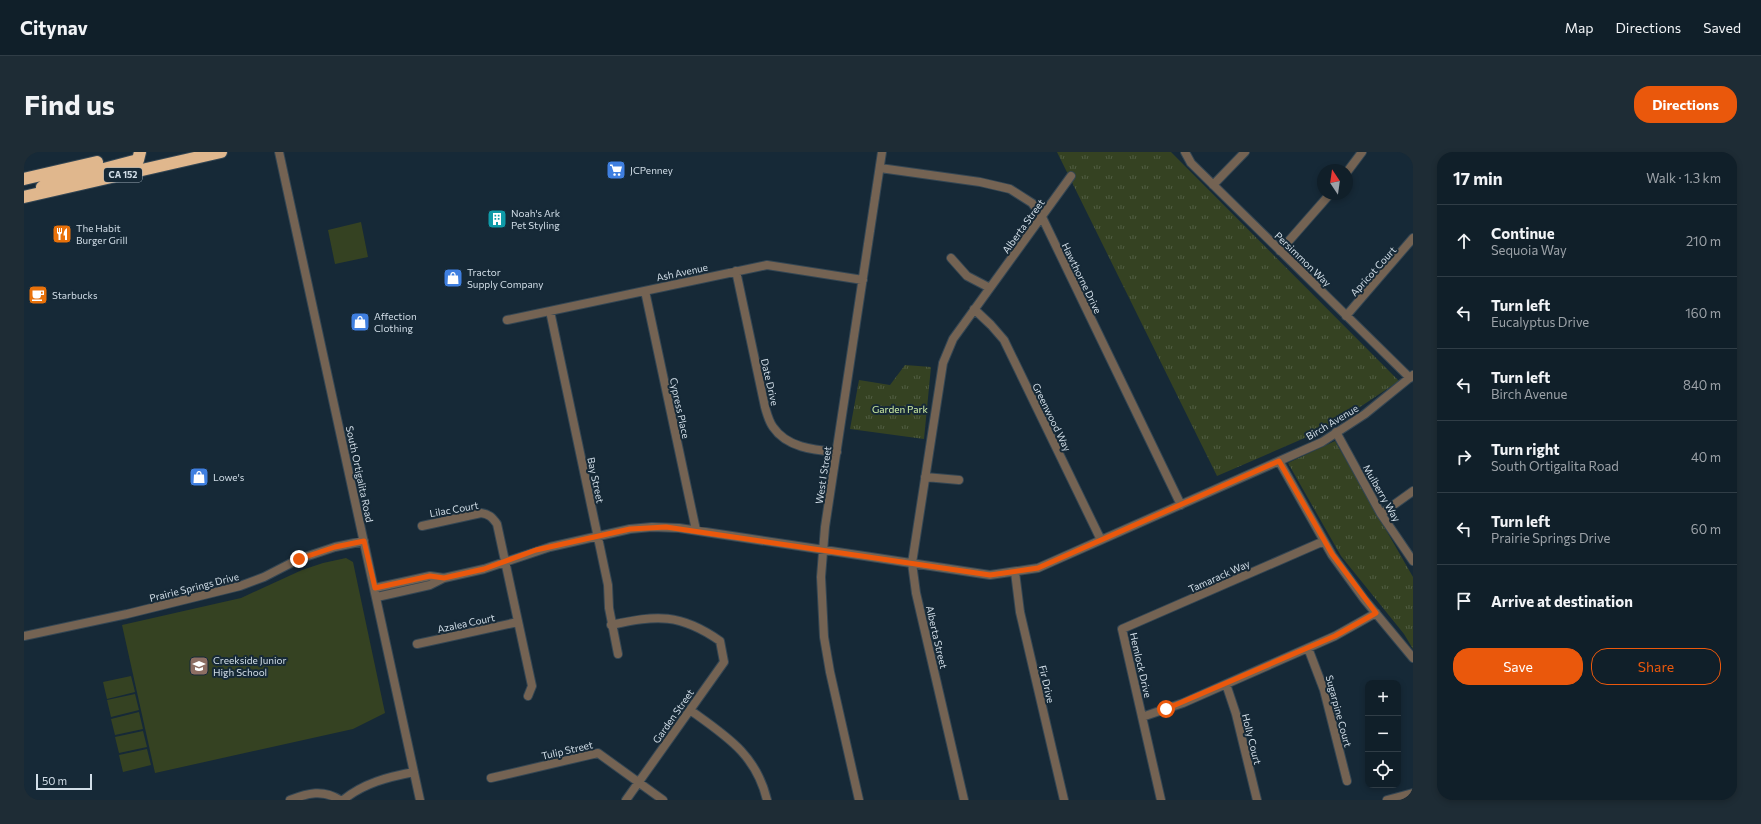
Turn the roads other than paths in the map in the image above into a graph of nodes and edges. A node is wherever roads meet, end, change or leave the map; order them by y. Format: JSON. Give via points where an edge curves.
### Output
{"nodes":[{"id":1,"x":140,"y":152,"type":"edge"},
{"id":2,"x":221,"y":152,"type":"edge"},
{"id":3,"x":279,"y":152,"type":"edge"},
{"id":4,"x":882,"y":152,"type":"edge"},
{"id":5,"x":1185,"y":152,"type":"edge"},
{"id":6,"x":1245,"y":152,"type":"edge"},
{"id":7,"x":1362,"y":152,"type":"edge"},
{"id":8,"x":1353,"y":164,"type":"edge"},
{"id":9,"x":880,"y":168,"type":"junction"},
{"id":10,"x":1072,"y":176,"type":"dead end"},
{"id":11,"x":24,"y":179,"type":"edge"},
{"id":12,"x":1213,"y":185,"type":"junction"},
{"id":13,"x":24,"y":194,"type":"edge"},
{"id":14,"x":24,"y":197,"type":"edge"},
{"id":15,"x":1325,"y":200,"type":"edge"},
{"id":16,"x":1042,"y":217,"type":"junction"},
{"id":17,"x":1413,"y":238,"type":"edge"},
{"id":18,"x":1280,"y":251,"type":"junction"},
{"id":19,"x":951,"y":258,"type":"dead end"},
{"id":20,"x":736,"y":271,"type":"junction"},
{"id":21,"x":863,"y":280,"type":"junction"},
{"id":22,"x":990,"y":288,"type":"junction"},
{"id":23,"x":645,"y":291,"type":"junction"},
{"id":24,"x":974,"y":309,"type":"junction"},
{"id":25,"x":550,"y":311,"type":"junction"},
{"id":26,"x":1346,"y":316,"type":"junction"},
{"id":27,"x":506,"y":320,"type":"dead end"},
{"id":28,"x":1412,"y":377,"type":"edge"},
{"id":29,"x":1336,"y":432,"type":"junction"},
{"id":30,"x":837,"y":452,"type":"junction"},
{"id":31,"x":1279,"y":461,"type":"junction"},
{"id":32,"x":926,"y":476,"type":"junction"},
{"id":33,"x":959,"y":480,"type":"dead end"},
{"id":34,"x":1413,"y":491,"type":"edge"},
{"id":35,"x":1181,"y":505,"type":"junction"},
{"id":36,"x":1381,"y":514,"type":"junction"},
{"id":37,"x":422,"y":526,"type":"dead end"},
{"id":38,"x":696,"y":530,"type":"junction"},
{"id":39,"x":598,"y":536,"type":"junction"},
{"id":40,"x":1101,"y":540,"type":"junction"},
{"id":41,"x":364,"y":541,"type":"junction"},
{"id":42,"x":1324,"y":541,"type":"junction"},
{"id":43,"x":822,"y":550,"type":"junction"},
{"id":44,"x":505,"y":561,"type":"junction"},
{"id":45,"x":1413,"y":561,"type":"edge"},
{"id":46,"x":912,"y":563,"type":"junction"},
{"id":47,"x":1015,"y":572,"type":"junction"},
{"id":48,"x":444,"y":578,"type":"junction"},
{"id":49,"x":375,"y":588,"type":"junction"},
{"id":50,"x":377,"y":597,"type":"junction"},
{"id":51,"x":1376,"y":613,"type":"junction"},
{"id":52,"x":518,"y":622,"type":"junction"},
{"id":53,"x":611,"y":625,"type":"junction"},
{"id":54,"x":1122,"y":629,"type":"joint"},
{"id":55,"x":24,"y":636,"type":"edge"},
{"id":56,"x":417,"y":644,"type":"dead end"},
{"id":57,"x":1308,"y":648,"type":"junction"},
{"id":58,"x":618,"y":654,"type":"dead end"},
{"id":59,"x":1413,"y":658,"type":"edge"},
{"id":60,"x":1226,"y":684,"type":"junction"},
{"id":61,"x":528,"y":696,"type":"dead end"},
{"id":62,"x":690,"y":710,"type":"junction"},
{"id":63,"x":1142,"y":717,"type":"junction"},
{"id":64,"x":414,"y":772,"type":"junction"},
{"id":65,"x":491,"y":778,"type":"dead end"},
{"id":66,"x":1347,"y":781,"type":"dead end"},
{"id":67,"x":639,"y":782,"type":"junction"},
{"id":68,"x":1413,"y":793,"type":"edge"},
{"id":69,"x":290,"y":800,"type":"edge"},
{"id":70,"x":342,"y":800,"type":"edge"},
{"id":71,"x":420,"y":800,"type":"edge"},
{"id":72,"x":626,"y":800,"type":"edge"},
{"id":73,"x":663,"y":800,"type":"edge"},
{"id":74,"x":767,"y":800,"type":"edge"},
{"id":75,"x":860,"y":800,"type":"edge"},
{"id":76,"x":964,"y":800,"type":"edge"},
{"id":77,"x":1064,"y":800,"type":"edge"},
{"id":78,"x":1162,"y":800,"type":"edge"},
{"id":79,"x":1257,"y":800,"type":"edge"},
{"id":80,"x":1387,"y":800,"type":"edge"}],
"edges":[{"from":1,"to":11,"type":"highway","number":"CA 152"},
{"from":1,"to":13,"type":"highway","via":[[138,160],[58,181]]},
{"from":2,"to":14,"type":"highway","number":"CA 152"},
{"from":3,"to":41,"type":"street","name":"South Ortigalita Road"},
{"from":4,"to":9,"type":"street","name":"West I Street"},
{"from":5,"to":12,"type":"street","name":"Persimmon Way","via":[[1190,163]]},
{"from":6,"to":12,"type":"street"},
{"from":7,"to":8,"type":"street"},
{"from":9,"to":16,"type":"street","name":"Hawthorne Drive","via":[[980,182],[1010,189],[1032,203]]},
{"from":9,"to":21,"type":"street","name":"West I Street"},
{"from":10,"to":16,"type":"street","name":"Alberta Street"},
{"from":12,"to":18,"type":"street","name":"Persimmon Way"},
{"from":15,"to":18,"type":"street"},
{"from":16,"to":22,"type":"street","name":"Alberta Street"},
{"from":16,"to":35,"type":"street","name":"Hawthorne Drive"},
{"from":17,"to":26,"type":"street","name":"Apricot Court"},
{"from":18,"to":26,"type":"street","name":"Persimmon Way"},
{"from":19,"to":22,"type":"street","via":[[967,276]]},
{"from":20,"to":21,"type":"street","name":"Ash Avenue","via":[[767,265]]},
{"from":20,"to":23,"type":"street","name":"Ash Avenue"},
{"from":20,"to":30,"type":"street","name":"Date Drive","via":[[765,407],[772,426],[787,440],[808,450]]},
{"from":21,"to":30,"type":"street","name":"West I Street"},
{"from":22,"to":24,"type":"street","name":"Alberta Street"},
{"from":23,"to":25,"type":"street","name":"Ash Avenue"},
{"from":23,"to":38,"type":"street","name":"Cypress Place"},
{"from":24,"to":32,"type":"street","name":"Alberta Street","via":[[953,338],[943,363]]},
{"from":24,"to":40,"type":"street","name":"Greenwood Way","via":[[1004,340]]},
{"from":25,"to":27,"type":"street","name":"Ash Avenue"},
{"from":25,"to":39,"type":"street","name":"Bay Street"},
{"from":26,"to":28,"type":"street","name":"Persimmon Way"},
{"from":28,"to":29,"type":"street","name":"Birch Avenue"},
{"from":29,"to":31,"type":"street","name":"Birch Avenue","via":[[1322,442]]},
{"from":29,"to":36,"type":"street","name":"Mulberry Way"},
{"from":30,"to":43,"type":"street","name":"West I Street"},
{"from":31,"to":35,"type":"street","name":"Birch Avenue"},
{"from":31,"to":42,"type":"street"},
{"from":32,"to":33,"type":"street"},
{"from":32,"to":46,"type":"street","name":"Alberta Street"},
{"from":34,"to":36,"type":"street"},
{"from":35,"to":40,"type":"street","name":"Birch Avenue"},
{"from":36,"to":45,"type":"street","name":"Mulberry Way"},
{"from":37,"to":44,"type":"street","name":"Lilac Court","via":[[481,513],[490,516],[497,524]]},
{"from":38,"to":39,"type":"street","name":"Birch Avenue","via":[[652,527]]},
{"from":38,"to":43,"type":"street","name":"Birch Avenue"},
{"from":39,"to":44,"type":"street","name":"Birch Avenue","via":[[536,550]]},
{"from":39,"to":53,"type":"street","name":"Bay Street","via":[[608,585]]},
{"from":40,"to":47,"type":"street","name":"Birch Avenue","via":[[1038,568]]},
{"from":41,"to":49,"type":"street","name":"South Ortigalita Road"},
{"from":41,"to":55,"type":"street","name":"Prairie Springs Drive","via":[[299,559],[240,586]]},
{"from":42,"to":51,"type":"street"},
{"from":42,"to":54,"type":"street","name":"Tamarack Way"},
{"from":43,"to":46,"type":"street","name":"Birch Avenue"},
{"from":43,"to":75,"type":"street","name":"West I Street","via":[[822,615],[826,651]]},
{"from":44,"to":48,"type":"street","name":"Birch Avenue","via":[[484,569]]},
{"from":44,"to":52,"type":"street"},
{"from":46,"to":47,"type":"street","name":"Birch Avenue","via":[[990,575]]},
{"from":46,"to":76,"type":"street","name":"Alberta Street","via":[[916,593]]},
{"from":47,"to":77,"type":"street","name":"Fir Drive","via":[[1020,612]]},
{"from":48,"to":49,"type":"street","name":"Birch Avenue","via":[[430,576]]},
{"from":48,"to":50,"type":"street","name":"Birch Avenue","via":[[430,585]]},
{"from":49,"to":50,"type":"street","name":"South Ortigalita Road"},
{"from":50,"to":64,"type":"street","name":"South Ortigalita Road"},
{"from":51,"to":57,"type":"street"},
{"from":51,"to":59,"type":"street"},
{"from":52,"to":56,"type":"street","name":"Azalea Court"},
{"from":52,"to":61,"type":"street","via":[[532,686]]},
{"from":53,"to":58,"type":"street","name":"Bay Street"},
{"from":53,"to":62,"type":"street","name":"Garden Street","via":[[640,619],[671,618],[696,626],[720,641],[724,662]]},
{"from":54,"to":63,"type":"street","name":"Hemlock Drive"},
{"from":57,"to":60,"type":"street"},
{"from":57,"to":66,"type":"street","name":"Sugarpine Court","via":[[1324,690]]},
{"from":60,"to":63,"type":"street"},
{"from":60,"to":79,"type":"street","name":"Holly Court"},
{"from":62,"to":67,"type":"street","name":"Garden Street"},
{"from":62,"to":74,"type":"street","via":[[742,750],[757,772]]},
{"from":63,"to":78,"type":"street","name":"Hemlock Drive"},
{"from":64,"to":70,"type":"street","via":[[370,783]]},
{"from":64,"to":71,"type":"street","name":"South Ortigalita Road"},
{"from":65,"to":67,"type":"street","name":"Tulip Street","via":[[598,753]]},
{"from":67,"to":72,"type":"street","name":"Garden Street"},
{"from":67,"to":73,"type":"street","name":"Tulip Street"},
{"from":68,"to":80,"type":"street"},
{"from":69,"to":70,"type":"street","via":[[315,792]]}]}
